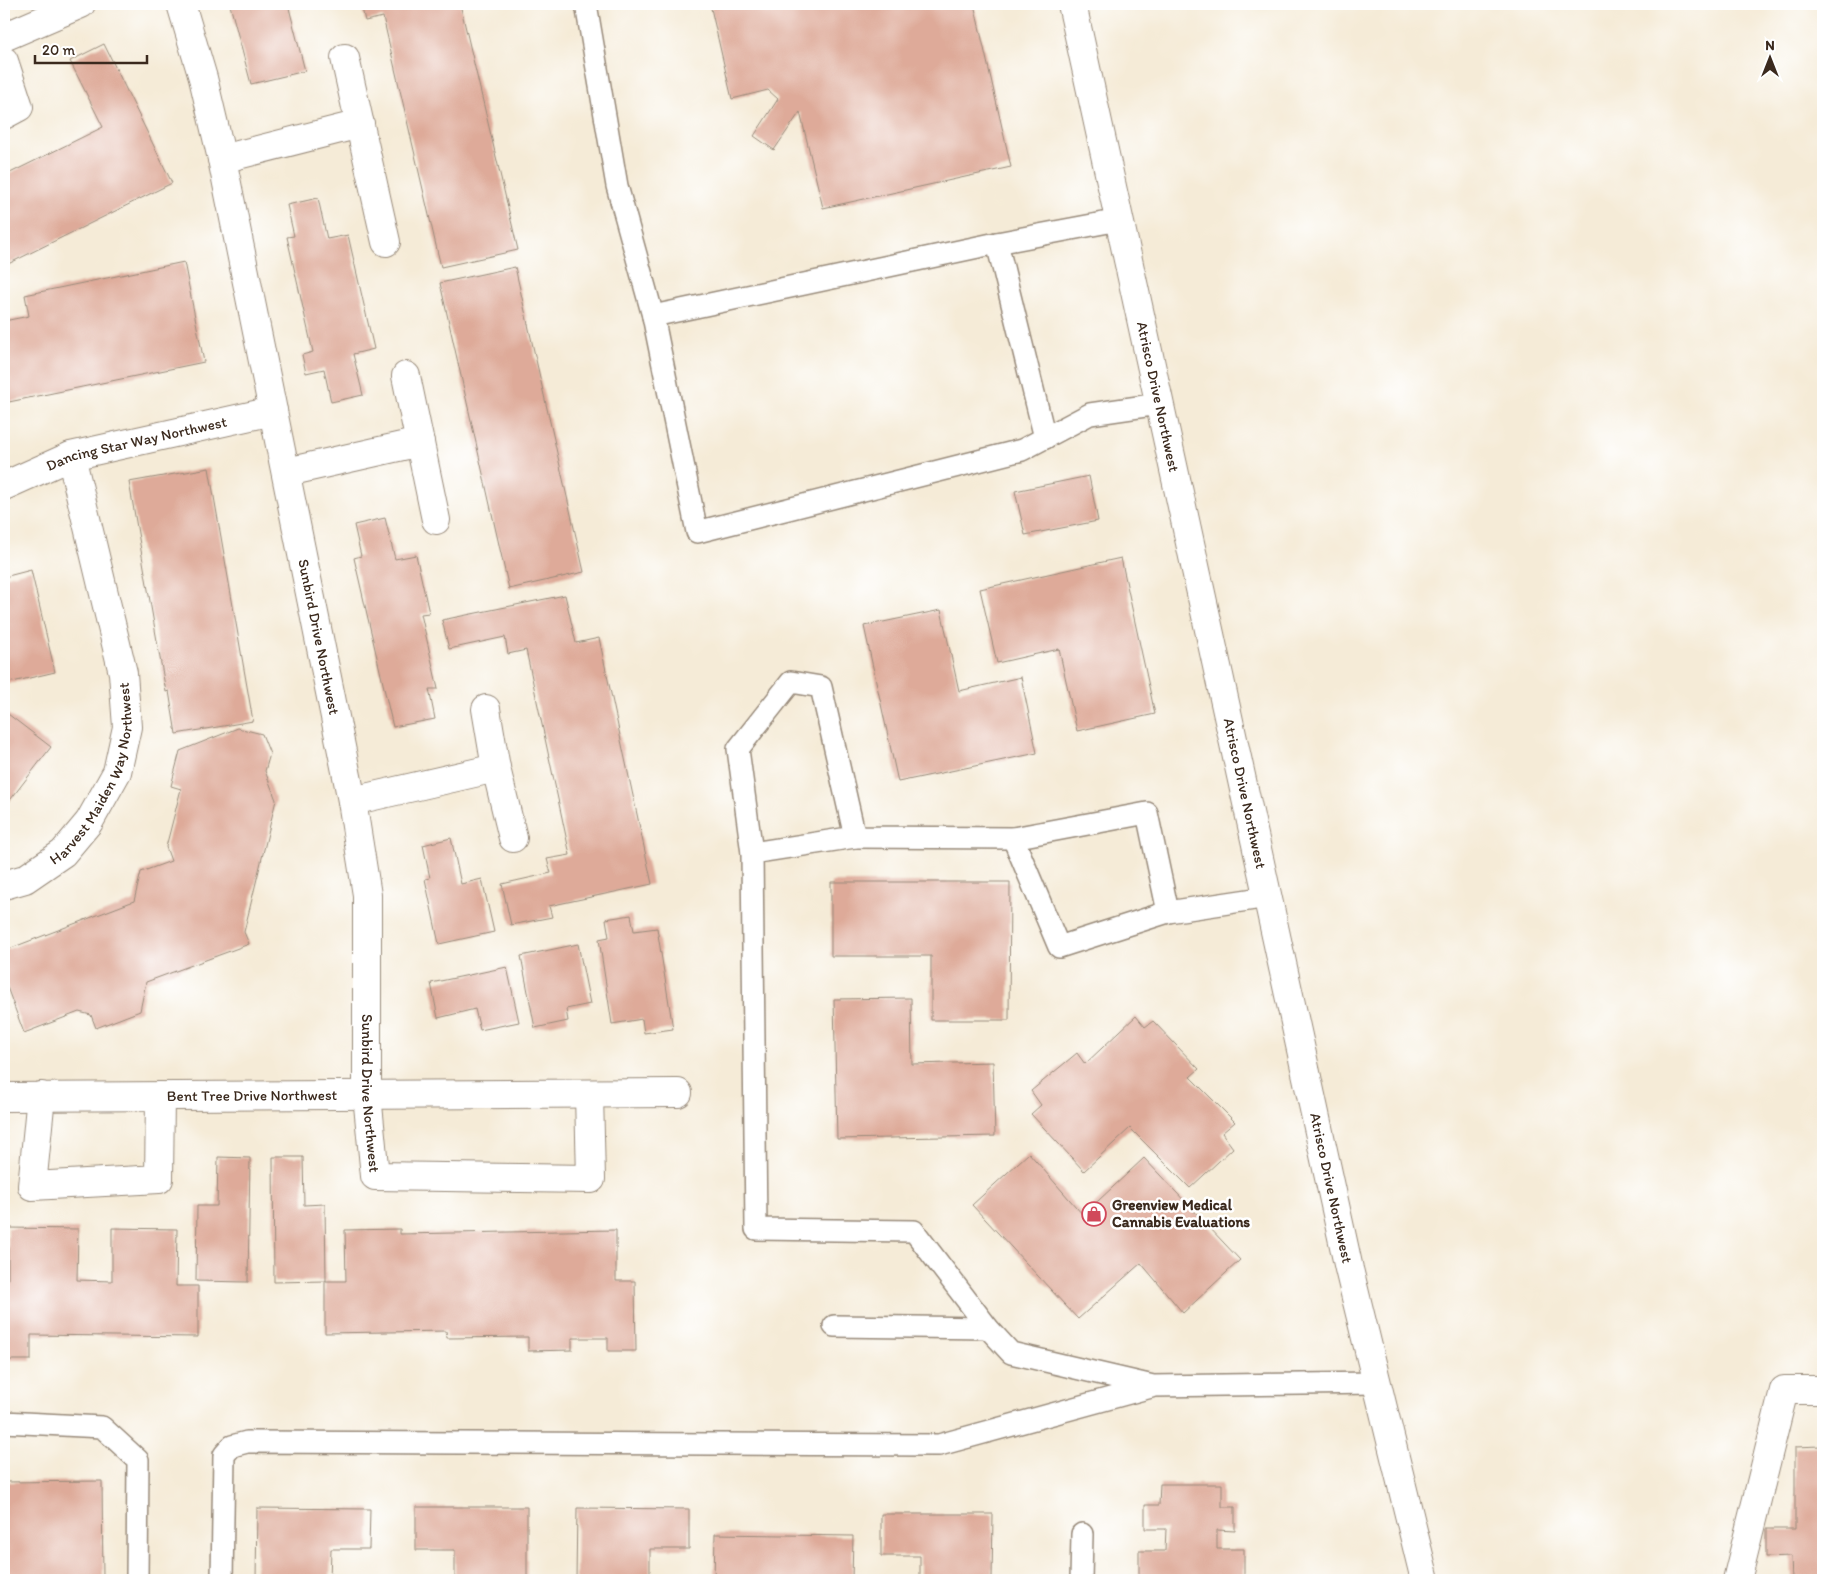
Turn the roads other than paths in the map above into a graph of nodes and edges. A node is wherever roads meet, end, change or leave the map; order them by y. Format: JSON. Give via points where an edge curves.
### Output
{"nodes":[{"id":1,"x":81,"y":4,"type":"edge"},
{"id":2,"x":181,"y":4,"type":"edge"},
{"id":3,"x":586,"y":4,"type":"edge"},
{"id":4,"x":1072,"y":4,"type":"edge"},
{"id":5,"x":4,"y":37,"type":"edge"},
{"id":6,"x":345,"y":58,"type":"dead end"},
{"id":7,"x":4,"y":61,"type":"edge"},
{"id":8,"x":4,"y":115,"type":"edge"},
{"id":9,"x":360,"y":124,"type":"junction"},
{"id":10,"x":222,"y":159,"type":"junction"},
{"id":11,"x":1119,"y":220,"type":"junction"},
{"id":12,"x":386,"y":242,"type":"dead end"},
{"id":13,"x":997,"y":243,"type":"junction"},
{"id":14,"x":654,"y":316,"type":"junction"},
{"id":15,"x":406,"y":376,"type":"dead end"},
{"id":16,"x":1159,"y":404,"type":"junction"},
{"id":17,"x":273,"y":411,"type":"junction"},
{"id":18,"x":1045,"y":438,"type":"junction"},
{"id":19,"x":420,"y":442,"type":"junction"},
{"id":20,"x":71,"y":456,"type":"junction"},
{"id":21,"x":286,"y":472,"type":"junction"},
{"id":22,"x":4,"y":486,"type":"edge"},
{"id":23,"x":436,"y":520,"type":"dead end"},
{"id":24,"x":486,"y":709,"type":"dead end"},
{"id":25,"x":496,"y":768,"type":"junction"},
{"id":26,"x":352,"y":801,"type":"junction"},
{"id":27,"x":855,"y":837,"type":"junction"},
{"id":28,"x":514,"y":838,"type":"dead end"},
{"id":29,"x":1013,"y":838,"type":"junction"},
{"id":30,"x":752,"y":854,"type":"junction"},
{"id":31,"x":4,"y":885,"type":"edge"},
{"id":32,"x":1268,"y":897,"type":"junction"},
{"id":33,"x":1168,"y":912,"type":"junction"},
{"id":34,"x":678,"y":1093,"type":"dead end"},
{"id":35,"x":589,"y":1094,"type":"junction"},
{"id":36,"x":367,"y":1095,"type":"junction"},
{"id":37,"x":41,"y":1096,"type":"junction"},
{"id":38,"x":160,"y":1096,"type":"junction"},
{"id":39,"x":4,"y":1097,"type":"edge"},
{"id":40,"x":834,"y":1326,"type":"dead end"},
{"id":41,"x":988,"y":1328,"type":"junction"},
{"id":42,"x":1377,"y":1383,"type":"junction"},
{"id":43,"x":1153,"y":1386,"type":"junction"},
{"id":44,"x":1823,"y":1390,"type":"edge"},
{"id":45,"x":4,"y":1422,"type":"edge"},
{"id":46,"x":1082,"y":1534,"type":"dead end"},
{"id":47,"x":137,"y":1580,"type":"edge"},
{"id":48,"x":222,"y":1580,"type":"edge"},
{"id":49,"x":1081,"y":1580,"type":"edge"},
{"id":50,"x":1425,"y":1580,"type":"edge"},
{"id":51,"x":1737,"y":1580,"type":"edge"}],
"edges":[{"from":1,"to":5,"type":"street"},
{"from":2,"to":10,"type":"street","name":"Sunbird Drive Northwest"},
{"from":3,"to":14,"type":"lane","via":[[617,186]]},
{"from":4,"to":11,"type":"street","name":"Atrisco Drive Northwest"},
{"from":6,"to":9,"type":"street"},
{"from":7,"to":8,"type":"street","via":[[20,107]]},
{"from":9,"to":10,"type":"street"},
{"from":9,"to":12,"type":"street"},
{"from":10,"to":17,"type":"street","name":"Sunbird Drive Northwest"},
{"from":11,"to":13,"type":"lane"},
{"from":11,"to":16,"type":"street","name":"Atrisco Drive Northwest"},
{"from":13,"to":14,"type":"lane"},
{"from":13,"to":18,"type":"lane"},
{"from":14,"to":18,"type":"lane","via":[[697,532],[1022,450]]},
{"from":15,"to":19,"type":"street"},
{"from":16,"to":18,"type":"lane","via":[[1090,414]]},
{"from":16,"to":32,"type":"street","name":"Atrisco Drive Northwest"},
{"from":17,"to":20,"type":"street","name":"Dancing Star Way Northwest"},
{"from":17,"to":21,"type":"street","name":"Sunbird Drive Northwest"},
{"from":19,"to":21,"type":"street"},
{"from":19,"to":23,"type":"street"},
{"from":20,"to":22,"type":"street","name":"Dancing Star Way Northwest"},
{"from":20,"to":31,"type":"street","name":"Harvest Maiden Way Northwest","via":[[123,673],[126,727],[117,772],[90,822],[63,853],[25,879]]},
{"from":21,"to":26,"type":"street","name":"Sunbird Drive Northwest"},
{"from":24,"to":25,"type":"street"},
{"from":25,"to":26,"type":"street"},
{"from":25,"to":28,"type":"street"},
{"from":26,"to":36,"type":"street","name":"Sunbird Drive Northwest","via":[[367,895]]},
{"from":27,"to":29,"type":"lane"},
{"from":27,"to":30,"type":"lane"},
{"from":27,"to":30,"type":"lane","via":[[821,687],[791,682],[738,749]]},
{"from":29,"to":33,"type":"lane","via":[[1059,947]]},
{"from":29,"to":33,"type":"lane","via":[[1147,813]]},
{"from":30,"to":41,"type":"lane","via":[[756,1229],[914,1231]]},
{"from":32,"to":33,"type":"lane"},
{"from":32,"to":42,"type":"street","name":"Atrisco Drive Northwest"},
{"from":34,"to":35,"type":"street","name":"Bent Tree Drive Northwest"},
{"from":35,"to":36,"type":"street","name":"Bent Tree Drive Northwest"},
{"from":35,"to":36,"type":"street","name":"Sunbird Drive Northwest","via":[[591,1179],[375,1176]]},
{"from":36,"to":38,"type":"street","name":"Bent Tree Drive Northwest"},
{"from":37,"to":38,"type":"street","name":"Bent Tree Drive Northwest"},
{"from":37,"to":38,"type":"street","via":[[32,1186],[160,1179]]},
{"from":37,"to":39,"type":"street","name":"Bent Tree Drive Northwest"},
{"from":40,"to":41,"type":"lane"},
{"from":41,"to":43,"type":"lane","via":[[1010,1353]]},
{"from":42,"to":43,"type":"lane"},
{"from":42,"to":50,"type":"street","name":"Atrisco Drive Northwest"},
{"from":43,"to":48,"type":"lane","via":[[939,1445],[247,1442],[232,1446],[224,1455]]},
{"from":44,"to":51,"type":"street","via":[[1784,1390]]},
{"from":45,"to":47,"type":"lane","via":[[102,1426],[138,1460]]},
{"from":46,"to":49,"type":"lane"}]}
